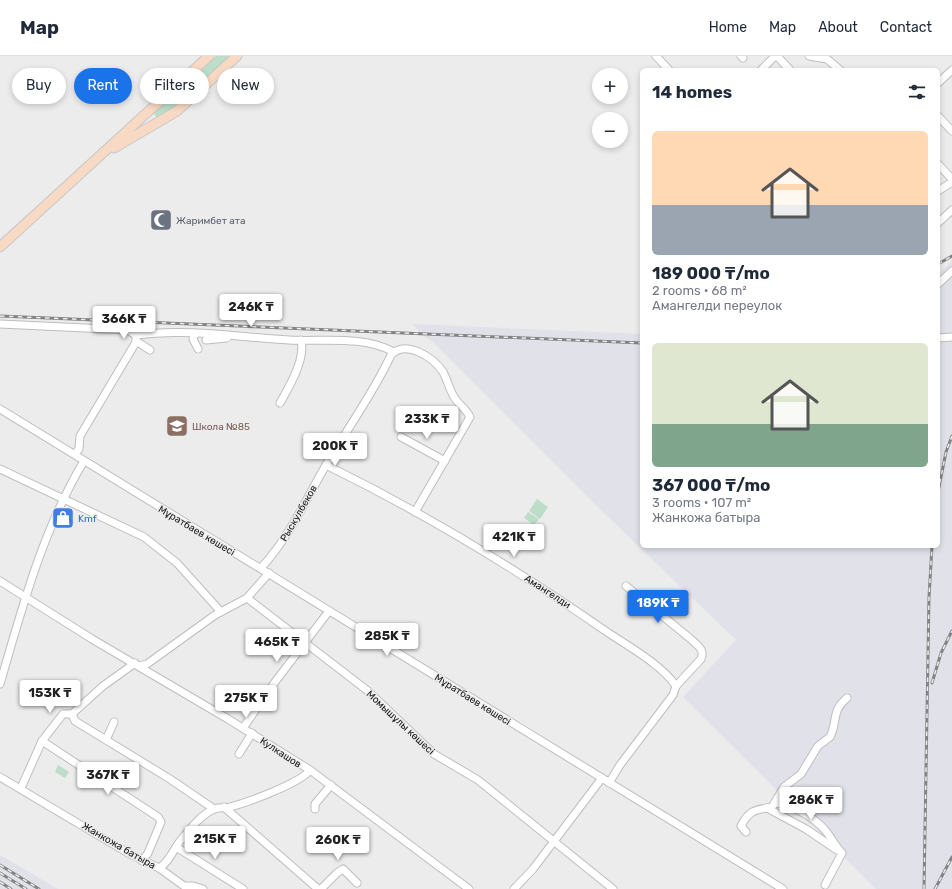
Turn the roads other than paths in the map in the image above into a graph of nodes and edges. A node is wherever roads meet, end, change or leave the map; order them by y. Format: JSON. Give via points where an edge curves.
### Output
{"nodes":[{"id":1,"x":209,"y":56,"type":"edge"},
{"id":2,"x":238,"y":56,"type":"edge"},
{"id":3,"x":657,"y":56,"type":"edge"},
{"id":4,"x":776,"y":56,"type":"edge"},
{"id":5,"x":809,"y":56,"type":"edge"},
{"id":6,"x":667,"y":68,"type":"edge"},
{"id":7,"x":763,"y":68,"type":"edge"},
{"id":8,"x":788,"y":68,"type":"edge"},
{"id":9,"x":838,"y":68,"type":"edge"},
{"id":10,"x":952,"y":70,"type":"edge"},
{"id":11,"x":940,"y":81,"type":"edge"},
{"id":12,"x":940,"y":118,"type":"edge"},
{"id":13,"x":952,"y":131,"type":"edge"},
{"id":14,"x":94,"y":160,"type":"junction"},
{"id":15,"x":940,"y":166,"type":"edge"},
{"id":16,"x":952,"y":179,"type":"edge"},
{"id":17,"x":952,"y":182,"type":"edge"},
{"id":18,"x":940,"y":190,"type":"edge"},
{"id":19,"x":952,"y":210,"type":"edge"},
{"id":20,"x":940,"y":221,"type":"edge"},
{"id":21,"x":0,"y":247,"type":"edge"},
{"id":22,"x":952,"y":271,"type":"edge"},
{"id":23,"x":940,"y":282,"type":"edge"},
{"id":24,"x":0,"y":324,"type":"edge"},
{"id":25,"x":195,"y":333,"type":"junction"},
{"id":26,"x":234,"y":336,"type":"junction"},
{"id":27,"x":952,"y":337,"type":"edge"},
{"id":28,"x":136,"y":338,"type":"junction"},
{"id":29,"x":940,"y":338,"type":"edge"},
{"id":30,"x":206,"y":340,"type":"dead end"},
{"id":31,"x":300,"y":340,"type":"junction"},
{"id":32,"x":198,"y":349,"type":"dead end"},
{"id":33,"x":150,"y":350,"type":"dead end"},
{"id":34,"x":394,"y":352,"type":"junction"},
{"id":35,"x":280,"y":403,"type":"dead end"},
{"id":36,"x":0,"y":409,"type":"edge"},
{"id":37,"x":401,"y":437,"type":"dead end"},
{"id":38,"x":75,"y":454,"type":"junction"},
{"id":39,"x":84,"y":461,"type":"junction"},
{"id":40,"x":445,"y":461,"type":"junction"},
{"id":41,"x":326,"y":465,"type":"junction"},
{"id":42,"x":0,"y":470,"type":"edge"},
{"id":43,"x":63,"y":500,"type":"junction"},
{"id":44,"x":415,"y":512,"type":"junction"},
{"id":45,"x":261,"y":568,"type":"junction"},
{"id":46,"x":269,"y":573,"type":"junction"},
{"id":47,"x":0,"y":581,"type":"edge"},
{"id":48,"x":626,"y":586,"type":"dead end"},
{"id":49,"x":26,"y":598,"type":"junction"},
{"id":50,"x":247,"y":598,"type":"junction"},
{"id":51,"x":329,"y":611,"type":"junction"},
{"id":52,"x":221,"y":612,"type":"junction"},
{"id":53,"x":305,"y":642,"type":"junction"},
{"id":54,"x":137,"y":664,"type":"junction"},
{"id":55,"x":0,"y":684,"type":"edge"},
{"id":56,"x":676,"y":686,"type":"junction"},
{"id":57,"x":847,"y":698,"type":"dead end"},
{"id":58,"x":72,"y":714,"type":"junction"},
{"id":59,"x":114,"y":722,"type":"dead end"},
{"id":60,"x":244,"y":728,"type":"junction"},
{"id":61,"x":252,"y":734,"type":"junction"},
{"id":62,"x":106,"y":740,"type":"junction"},
{"id":63,"x":42,"y":741,"type":"junction"},
{"id":64,"x":239,"y":754,"type":"dead end"},
{"id":65,"x":310,"y":770,"type":"junction"},
{"id":66,"x":0,"y":777,"type":"edge"},
{"id":67,"x":602,"y":778,"type":"junction"},
{"id":68,"x":609,"y":783,"type":"junction"},
{"id":69,"x":331,"y":785,"type":"junction"},
{"id":70,"x":21,"y":788,"type":"junction"},
{"id":71,"x":775,"y":803,"type":"junction"},
{"id":72,"x":214,"y":808,"type":"junction"},
{"id":73,"x":224,"y":808,"type":"junction"},
{"id":74,"x":767,"y":808,"type":"junction"},
{"id":75,"x":315,"y":809,"type":"dead end"},
{"id":76,"x":746,"y":832,"type":"dead end"},
{"id":77,"x":554,"y":842,"type":"junction"},
{"id":78,"x":176,"y":847,"type":"junction"},
{"id":79,"x":842,"y":853,"type":"junction"},
{"id":80,"x":142,"y":861,"type":"junction"},
{"id":81,"x":159,"y":868,"type":"junction"},
{"id":82,"x":357,"y":883,"type":"dead end"},
{"id":83,"x":825,"y":885,"type":"dead end"},
{"id":84,"x":203,"y":889,"type":"edge"},
{"id":85,"x":243,"y":889,"type":"edge"},
{"id":86,"x":318,"y":889,"type":"edge"},
{"id":87,"x":321,"y":889,"type":"edge"},
{"id":88,"x":469,"y":889,"type":"edge"},
{"id":89,"x":514,"y":889,"type":"edge"},
{"id":90,"x":613,"y":889,"type":"edge"},
{"id":91,"x":783,"y":889,"type":"edge"}],
"edges":[{"from":1,"to":14,"type":"main road"},
{"from":2,"to":14,"type":"main road","via":[[177,111]]},
{"from":3,"to":6,"type":"street"},
{"from":4,"to":7,"type":"street"},
{"from":4,"to":8,"type":"street"},
{"from":5,"to":9,"type":"street","via":[[827,59]]},
{"from":10,"to":11,"type":"street"},
{"from":12,"to":13,"type":"street"},
{"from":14,"to":21,"type":"main road"},
{"from":15,"to":16,"type":"street"},
{"from":17,"to":18,"type":"street"},
{"from":19,"to":20,"type":"street"},
{"from":22,"to":23,"type":"street"},
{"from":24,"to":28,"type":"street","via":[[127,330]]},
{"from":25,"to":26,"type":"street"},
{"from":25,"to":28,"type":"street","via":[[153,332]]},
{"from":25,"to":32,"type":"street","via":[[193,339]]},
{"from":26,"to":30,"type":"street"},
{"from":26,"to":31,"type":"street"},
{"from":27,"to":29,"type":"street"},
{"from":28,"to":33,"type":"street"},
{"from":28,"to":38,"type":"street","via":[[80,436],[79,449]]},
{"from":31,"to":34,"type":"street","via":[[353,341]]},
{"from":31,"to":35,"type":"street","via":[[302,354]]},
{"from":34,"to":40,"type":"street","via":[[399,349],[412,349],[437,365],[444,374],[453,396],[468,411],[470,420]]},
{"from":34,"to":41,"type":"street","name":"Рыскулбеков"},
{"from":36,"to":38,"type":"street","name":"Мұратбаев көшесі"},
{"from":37,"to":40,"type":"street"},
{"from":38,"to":39,"type":"street","name":"Мұратбаев көшесі"},
{"from":39,"to":43,"type":"street"},
{"from":39,"to":45,"type":"street","name":"Мұратбаев көшесі"},
{"from":40,"to":44,"type":"street"},
{"from":41,"to":44,"type":"street","name":"Амангелди"},
{"from":41,"to":45,"type":"street","name":"Рыскулбеков","via":[[293,525]]},
{"from":42,"to":43,"type":"street"},
{"from":43,"to":49,"type":"street"},
{"from":43,"to":52,"type":"street","via":[[144,537],[177,563]]},
{"from":44,"to":56,"type":"street","name":"Амангелди","via":[[564,601],[647,660]]},
{"from":45,"to":46,"type":"street","name":"Мұратбаев көшесі"},
{"from":46,"to":50,"type":"street"},
{"from":46,"to":51,"type":"street","name":"Мұратбаев көшесі"},
{"from":47,"to":49,"type":"street","name":"Кулкашов"},
{"from":48,"to":56,"type":"street","via":[[701,649],[703,656]]},
{"from":49,"to":54,"type":"street","name":"Кулкашов"},
{"from":49,"to":55,"type":"street"},
{"from":50,"to":52,"type":"street"},
{"from":50,"to":53,"type":"street","name":"Момышұлы көшесі"},
{"from":51,"to":53,"type":"street"},
{"from":51,"to":67,"type":"street","name":"Мұратбаев көшесі"},
{"from":52,"to":54,"type":"street","via":[[147,664]]},
{"from":53,"to":60,"type":"street"},
{"from":53,"to":77,"type":"street","name":"Момышұлы көшесі","via":[[368,691],[434,754],[478,780]]},
{"from":54,"to":58,"type":"street","via":[[103,686]]},
{"from":54,"to":60,"type":"street","name":"Кулкашов"},
{"from":56,"to":68,"type":"street","via":[[673,695]]},
{"from":57,"to":71,"type":"street","via":[[836,710],[830,737],[818,746],[801,774],[784,787]]},
{"from":58,"to":62,"type":"street","via":[[75,721]]},
{"from":58,"to":63,"type":"street","via":[[63,714]]},
{"from":59,"to":62,"type":"street"},
{"from":60,"to":61,"type":"street","name":"Кулкашов"},
{"from":61,"to":64,"type":"street"},
{"from":61,"to":65,"type":"street","name":"Кулкашов"},
{"from":62,"to":72,"type":"street"},
{"from":63,"to":70,"type":"street"},
{"from":63,"to":80,"type":"street","via":[[158,817],[161,822]]},
{"from":65,"to":69,"type":"street","name":"Кулкашов"},
{"from":65,"to":73,"type":"street","via":[[293,782]]},
{"from":66,"to":70,"type":"street","name":"Жанкожа батыра"},
{"from":67,"to":68,"type":"street","name":"Мұратбаев көшесі"},
{"from":67,"to":77,"type":"street"},
{"from":68,"to":91,"type":"street","name":"Мұратбаев көшесі"},
{"from":69,"to":75,"type":"street","via":[[315,804]]},
{"from":69,"to":88,"type":"street","name":"Кулкашов"},
{"from":70,"to":80,"type":"street","name":"Жанкожа батыра"},
{"from":71,"to":74,"type":"street"},
{"from":71,"to":79,"type":"street","via":[[788,805],[825,829]]},
{"from":72,"to":73,"type":"street"},
{"from":72,"to":78,"type":"street","name":"Жанкожа батыра","via":[[198,821]]},
{"from":73,"to":86,"type":"street"},
{"from":74,"to":76,"type":"street","via":[[747,815],[740,826]]},
{"from":74,"to":79,"type":"street","via":[[806,829]]},
{"from":77,"to":89,"type":"street"},
{"from":77,"to":90,"type":"street","name":"Момышұлы көшесі"},
{"from":78,"to":81,"type":"street","name":"Жанкожа батыра"},
{"from":78,"to":85,"type":"street"},
{"from":79,"to":83,"type":"street"},
{"from":80,"to":81,"type":"street","name":"Жанкожа батыра"},
{"from":81,"to":84,"type":"street","via":[[184,886]]},
{"from":82,"to":87,"type":"street","via":[[342,869]]}]}
